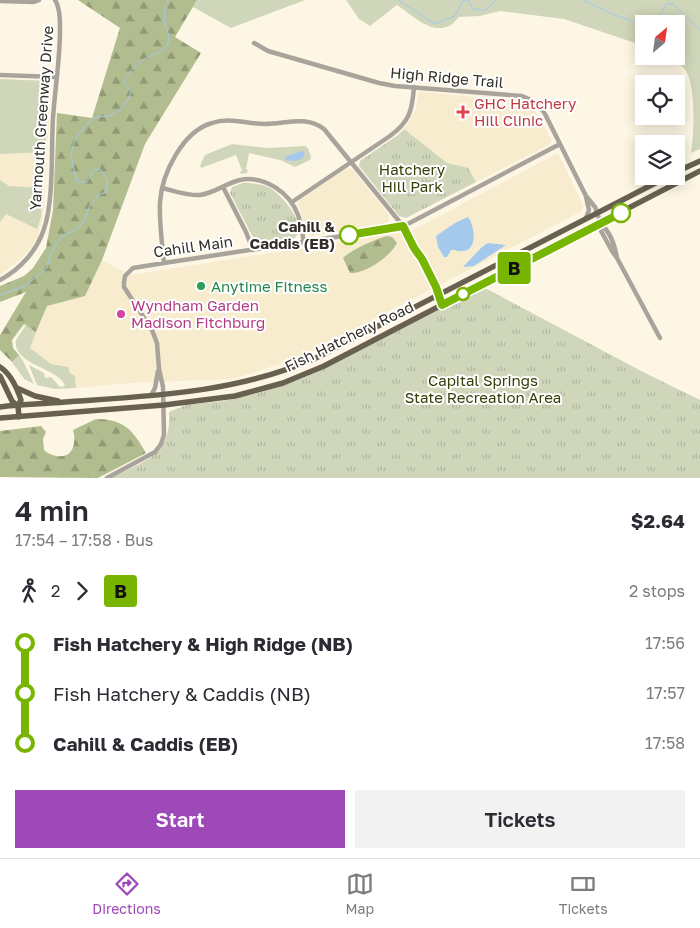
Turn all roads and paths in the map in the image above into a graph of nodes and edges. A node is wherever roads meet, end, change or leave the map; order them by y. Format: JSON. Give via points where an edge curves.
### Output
{"nodes":[{"id":1,"x":39,"y":0,"type":"edge"},
{"id":2,"x":55,"y":0,"type":"edge"},
{"id":3,"x":0,"y":1,"type":"edge"},
{"id":4,"x":254,"y":43,"type":"dead end"},
{"id":5,"x":0,"y":75,"type":"edge"},
{"id":6,"x":56,"y":77,"type":"junction"},
{"id":7,"x":414,"y":87,"type":"junction"},
{"id":8,"x":560,"y":144,"type":"junction"},
{"id":9,"x":700,"y":160,"type":"edge"},
{"id":10,"x":350,"y":162,"type":"junction"},
{"id":11,"x":685,"y":168,"type":"edge"},
{"id":12,"x":700,"y":171,"type":"edge"},
{"id":13,"x":651,"y":185,"type":"edge"},
{"id":14,"x":224,"y":187,"type":"junction"},
{"id":15,"x":162,"y":188,"type":"junction"},
{"id":16,"x":586,"y":196,"type":"junction"},
{"id":17,"x":292,"y":202,"type":"junction"},
{"id":18,"x":597,"y":213,"type":"junction"},
{"id":19,"x":586,"y":218,"type":"junction"},
{"id":20,"x":601,"y":224,"type":"junction"},
{"id":21,"x":403,"y":226,"type":"junction"},
{"id":22,"x":304,"y":242,"type":"junction"},
{"id":23,"x":253,"y":250,"type":"junction"},
{"id":24,"x":164,"y":263,"type":"junction"},
{"id":25,"x":0,"y":280,"type":"edge"},
{"id":26,"x":438,"y":294,"type":"junction"},
{"id":27,"x":442,"y":305,"type":"junction"},
{"id":28,"x":660,"y":338,"type":"dead end"},
{"id":29,"x":0,"y":367,"type":"edge"},
{"id":30,"x":159,"y":369,"type":"junction"},
{"id":31,"x":0,"y":376,"type":"edge"},
{"id":32,"x":16,"y":388,"type":"junction"},
{"id":33,"x":163,"y":394,"type":"junction"},
{"id":34,"x":151,"y":395,"type":"junction"},
{"id":35,"x":62,"y":402,"type":"junction"},
{"id":36,"x":164,"y":405,"type":"junction"},
{"id":37,"x":18,"y":406,"type":"junction"},
{"id":38,"x":0,"y":407,"type":"edge"},
{"id":39,"x":19,"y":417,"type":"junction"},
{"id":40,"x":0,"y":418,"type":"edge"},
{"id":41,"x":106,"y":478,"type":"edge"}],
"edges":[{"from":1,"to":3,"type":"street"},
{"from":2,"to":6,"type":"street","name":"Yarmouth Greenway Drive","via":[[60,28]]},
{"from":4,"to":7,"type":"street","name":"High Ridge Trail","via":[[268,51],[379,83]]},
{"from":5,"to":6,"type":"street"},
{"from":6,"to":25,"type":"street","name":"Yarmouth Greenway Drive","via":[[49,204],[44,229],[24,262]]},
{"from":7,"to":8,"type":"street","name":"High Ridge Trail","via":[[526,97],[542,110]]},
{"from":7,"to":10,"type":"street","via":[[411,111],[403,125]]},
{"from":8,"to":16,"type":"street","name":"High Ridge Trail"},
{"from":8,"to":21,"type":"street","name":"Cahill Main"},
{"from":9,"to":11,"type":"main road"},
{"from":10,"to":15,"type":"street","via":[[324,129],[311,122],[219,121],[197,129],[186,140]]},
{"from":10,"to":17,"type":"street"},
{"from":10,"to":21,"type":"street"},
{"from":12,"to":20,"type":"main road","name":"Fish Hatchery Road"},
{"from":13,"to":18,"type":"main road","name":"Fish Hatchery Road"},
{"from":14,"to":15,"type":"street","via":[[200,195]]},
{"from":14,"to":17,"type":"street","via":[[242,180],[260,181],[275,187]]},
{"from":14,"to":23,"type":"street"},
{"from":15,"to":24,"type":"street","via":[[160,231]]},
{"from":16,"to":18,"type":"street","name":"High Ridge Trail"},
{"from":16,"to":19,"type":"street","name":"High Ridge Trail","via":[[589,210]]},
{"from":17,"to":22,"type":"street"},
{"from":18,"to":19,"type":"main road","name":"Fish Hatchery Road"},
{"from":18,"to":20,"type":"street","name":"High Ridge Trail"},
{"from":19,"to":26,"type":"main road","name":"Fish Hatchery Road"},
{"from":20,"to":27,"type":"main road","name":"Fish Hatchery Road"},
{"from":20,"to":28,"type":"street","name":"High Ridge Trail","via":[[601,230]]},
{"from":21,"to":22,"type":"street","name":"Cahill Main"},
{"from":21,"to":26,"type":"street"},
{"from":22,"to":23,"type":"street","name":"Cahill Main"},
{"from":23,"to":24,"type":"street","name":"Cahill Main"},
{"from":24,"to":30,"type":"street","name":"Cahill Main","via":[[133,268],[125,276],[124,283],[156,338]]},
{"from":26,"to":27,"type":"street"},
{"from":26,"to":33,"type":"main road","name":"Fish Hatchery Road","via":[[297,367],[244,382]]},
{"from":27,"to":36,"type":"main road","name":"Fish Hatchery Road","via":[[324,366],[283,383],[235,396]]},
{"from":29,"to":32,"type":"main road"},
{"from":30,"to":33,"type":"street","name":"Cahill Main"},
{"from":30,"to":34,"type":"street","name":"Cahill Main"},
{"from":31,"to":37,"type":"main road","via":[[12,401]]},
{"from":32,"to":35,"type":"main road"},
{"from":32,"to":37,"type":"main road","via":[[21,400]]},
{"from":33,"to":34,"type":"main road","name":"Fish Hatchery Road"},
{"from":33,"to":36,"type":"street","name":"Cahill Main"},
{"from":34,"to":35,"type":"main road","name":"Fish Hatchery Road"},
{"from":35,"to":37,"type":"main road","name":"Fish Hatchery Road"},
{"from":36,"to":39,"type":"main road","name":"Fish Hatchery Road"},
{"from":36,"to":41,"type":"street","name":"Cahill Main","via":[[165,428],[155,452]]},
{"from":37,"to":38,"type":"main road","name":"Fish Hatchery Road"},
{"from":37,"to":39,"type":"main road"},
{"from":39,"to":40,"type":"main road","name":"Fish Hatchery Road"}]}
